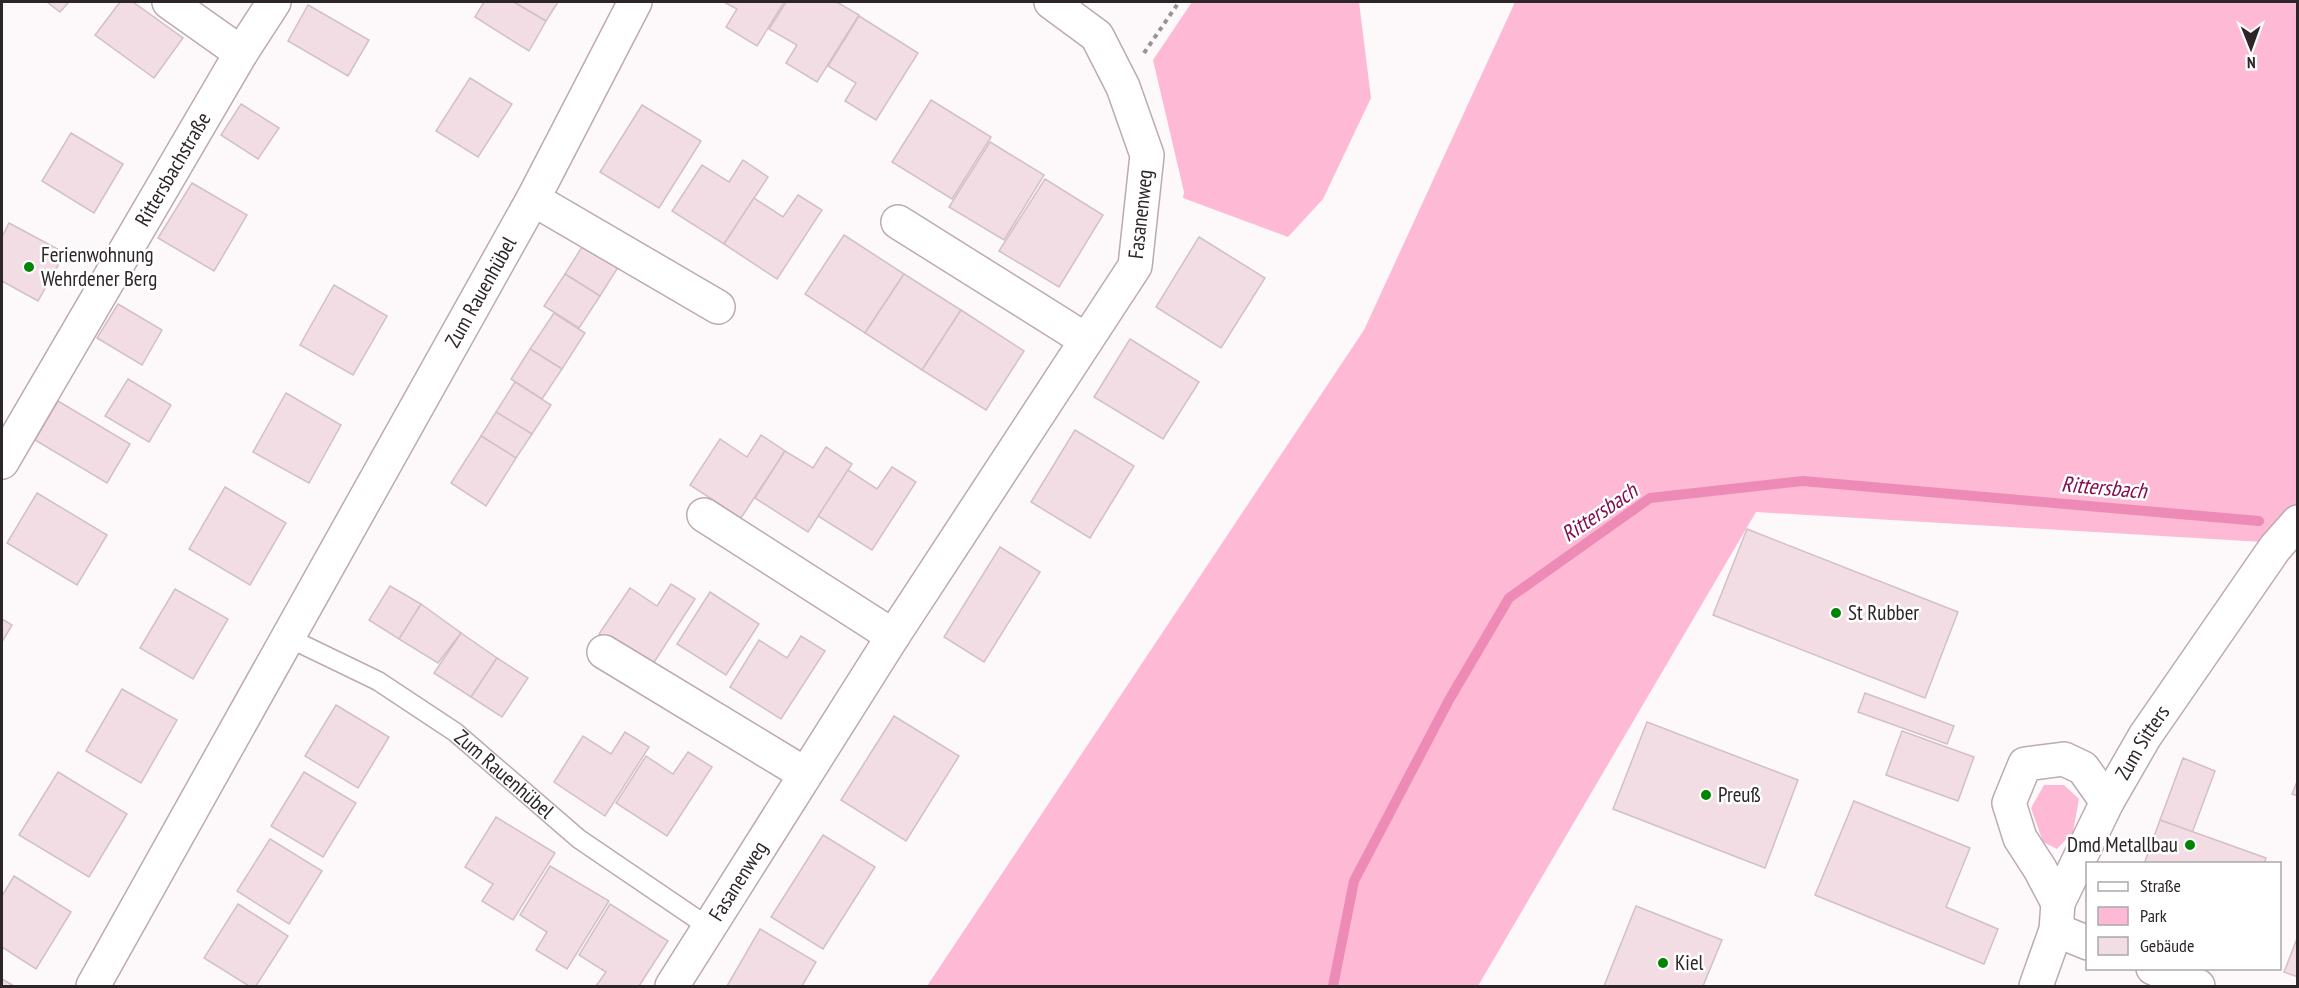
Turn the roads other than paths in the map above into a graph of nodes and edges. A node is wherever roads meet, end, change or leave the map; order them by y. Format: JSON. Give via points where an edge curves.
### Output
{"nodes":[{"id":1,"x":169,"y":2,"type":"edge"},
{"id":2,"x":274,"y":2,"type":"edge"},
{"id":3,"x":635,"y":2,"type":"edge"},
{"id":4,"x":1051,"y":2,"type":"edge"},
{"id":5,"x":241,"y":53,"type":"junction"},
{"id":6,"x":533,"y":199,"type":"junction"},
{"id":7,"x":898,"y":222,"type":"dead end"},
{"id":8,"x":718,"y":307,"type":"dead end"},
{"id":9,"x":1086,"y":340,"type":"junction"},
{"id":10,"x":2,"y":462,"type":"edge"},
{"id":11,"x":704,"y":515,"type":"dead end"},
{"id":12,"x":2298,"y":522,"type":"edge"},
{"id":13,"x":892,"y":636,"type":"junction"},
{"id":14,"x":289,"y":638,"type":"junction"},
{"id":15,"x":604,"y":652,"type":"dead end"},
{"id":16,"x":805,"y":774,"type":"junction"},
{"id":17,"x":2107,"y":802,"type":"junction"},
{"id":18,"x":2057,"y":916,"type":"junction"},
{"id":19,"x":710,"y":928,"type":"junction"},
{"id":20,"x":2086,"y":941,"type":"edge"},
{"id":21,"x":2155,"y":970,"type":"edge"},
{"id":22,"x":93,"y":987,"type":"edge"},
{"id":23,"x":672,"y":987,"type":"edge"},
{"id":24,"x":2036,"y":987,"type":"edge"},
{"id":25,"x":2198,"y":987,"type":"edge"}],
"edges":[{"from":1,"to":5,"type":"street"},
{"from":2,"to":5,"type":"street","name":"Rittersbachstraße"},
{"from":3,"to":6,"type":"street","name":"Zum Rauenhübel"},
{"from":4,"to":9,"type":"street","name":"Fasanenweg","via":[[1097,36],[1123,87],[1147,155],[1135,266]]},
{"from":5,"to":10,"type":"street","name":"Rittersbachstraße"},
{"from":6,"to":8,"type":"street"},
{"from":6,"to":14,"type":"street","name":"Zum Rauenhübel"},
{"from":7,"to":9,"type":"street"},
{"from":9,"to":13,"type":"street","name":"Fasanenweg"},
{"from":11,"to":13,"type":"street"},
{"from":12,"to":17,"type":"street","name":"Zum Sitters","via":[[2274,548],[2145,736]]},
{"from":13,"to":16,"type":"street","name":"Fasanenweg"},
{"from":14,"to":19,"type":"lane","name":"Zum Rauenhübel","via":[[378,681],[455,732],[579,839]]},
{"from":14,"to":22,"type":"street","name":"Zum Rauenhübel"},
{"from":15,"to":16,"type":"street"},
{"from":16,"to":19,"type":"street","name":"Fasanenweg"},
{"from":17,"to":18,"type":"street","name":"Zum Sitters"},
{"from":17,"to":18,"type":"street","via":[[2083,768],[2064,759],[2025,764],[2009,803],[2020,838],[2040,869]]},
{"from":18,"to":20,"type":"street"},
{"from":18,"to":24,"type":"street","name":"Zum Sitters"},
{"from":19,"to":23,"type":"street","name":"Fasanenweg"},
{"from":21,"to":25,"type":"street"}]}
